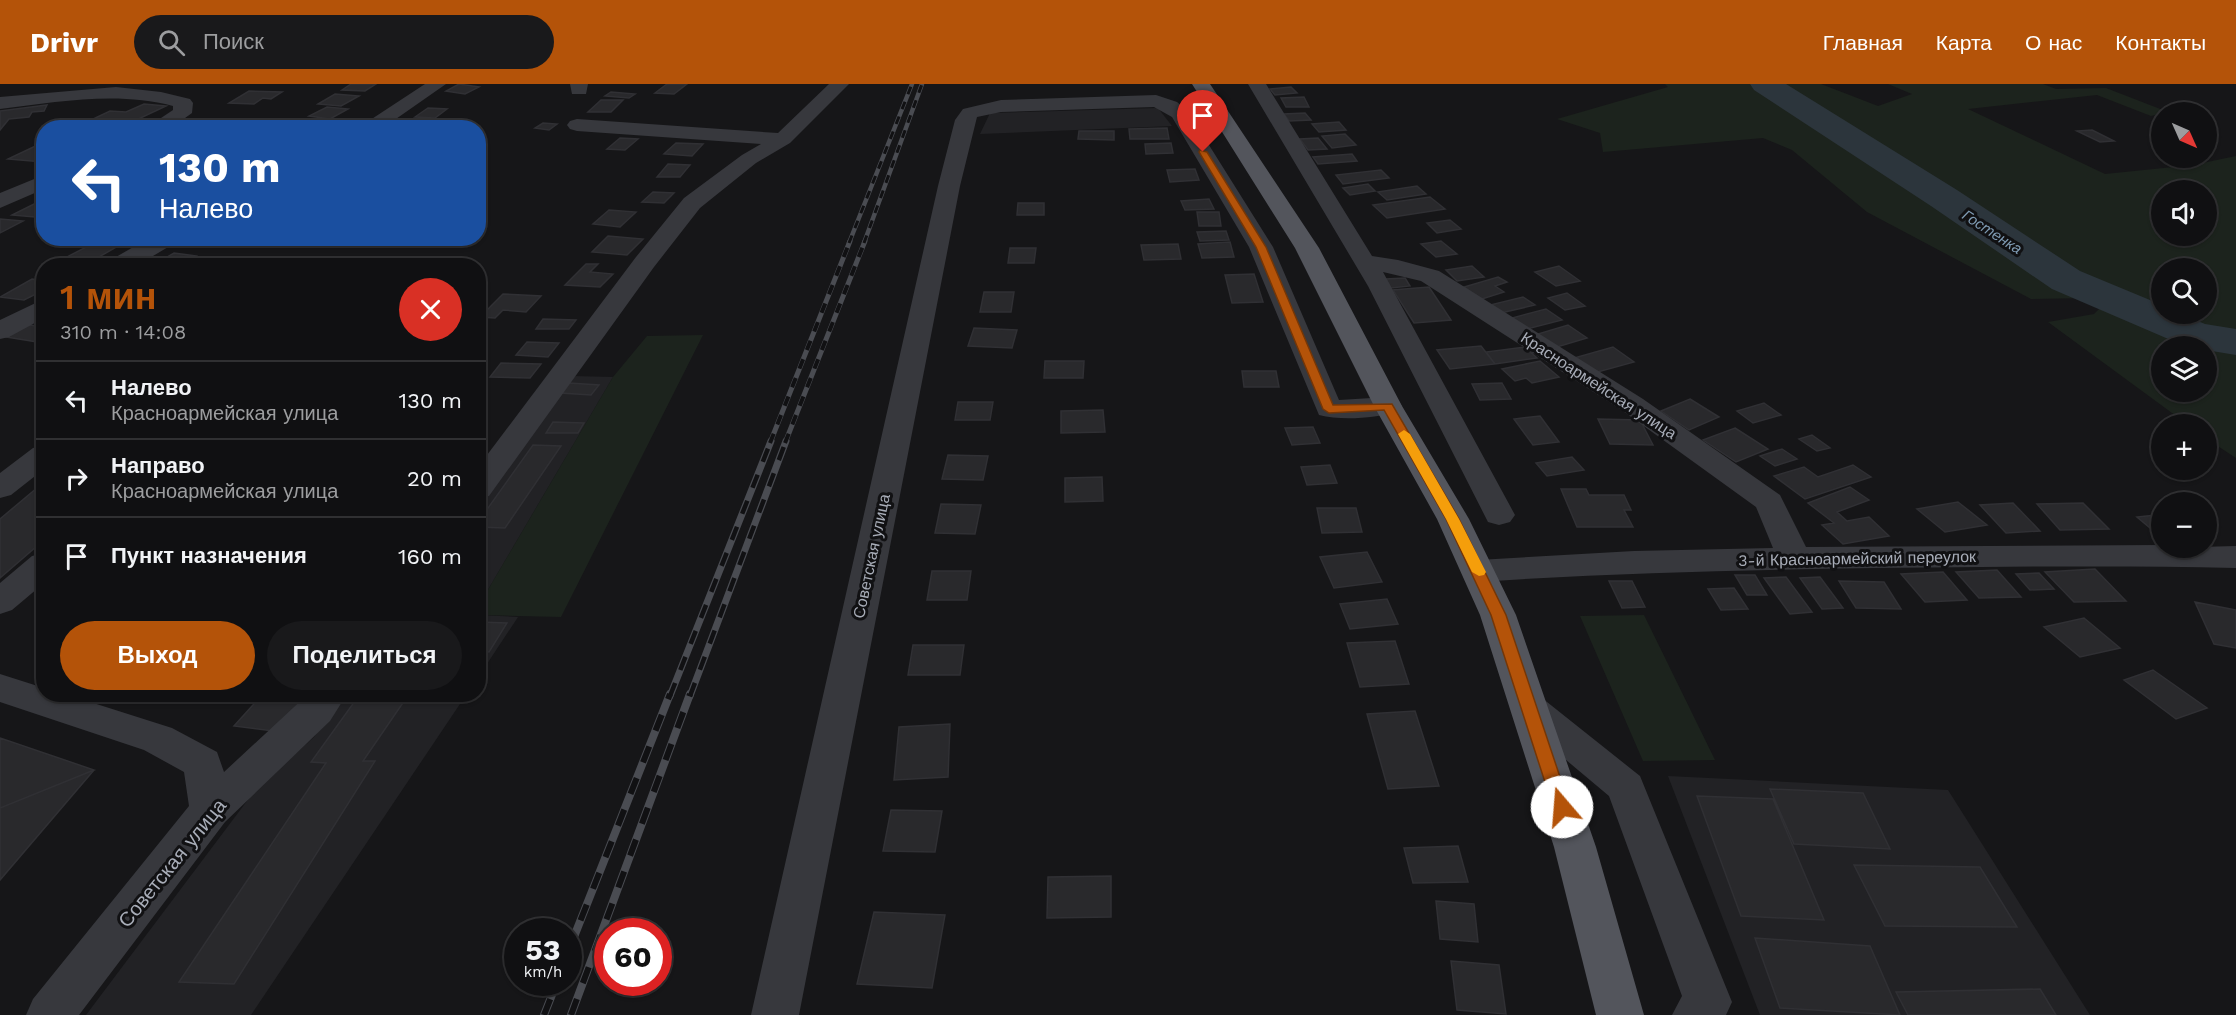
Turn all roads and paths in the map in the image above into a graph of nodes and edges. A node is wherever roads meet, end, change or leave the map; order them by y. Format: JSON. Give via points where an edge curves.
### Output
{"nodes":[{"id":1,"x":437,"y":84,"type":"edge"},
{"id":2,"x":840,"y":84,"type":"edge"},
{"id":3,"x":1201,"y":84,"type":"edge"},
{"id":4,"x":1257,"y":84,"type":"edge"},
{"id":5,"x":0,"y":103,"type":"edge"},
{"id":6,"x":170,"y":120,"type":"edge"},
{"id":7,"x":382,"y":120,"type":"edge"},
{"id":8,"x":577,"y":125,"type":"dead end"},
{"id":9,"x":783,"y":138,"type":"junction"},
{"id":10,"x":36,"y":185,"type":"edge"},
{"id":11,"x":0,"y":201,"type":"edge"},
{"id":12,"x":153,"y":246,"type":"edge"},
{"id":13,"x":132,"y":258,"type":"edge"},
{"id":14,"x":1364,"y":262,"type":"junction"},
{"id":15,"x":36,"y":311,"type":"edge"},
{"id":16,"x":0,"y":331,"type":"edge"},
{"id":17,"x":1388,"y":406,"type":"junction"},
{"id":18,"x":36,"y":460,"type":"edge"},
{"id":19,"x":486,"y":478,"type":"edge"},
{"id":20,"x":0,"y":488,"type":"edge"},
{"id":21,"x":1499,"y":515,"type":"dead end"},
{"id":22,"x":2236,"y":557,"type":"edge"},
{"id":23,"x":1794,"y":558,"type":"junction"},
{"id":24,"x":36,"y":571,"type":"edge"},
{"id":25,"x":1478,"y":571,"type":"junction"},
{"id":26,"x":0,"y":602,"type":"edge"},
{"id":27,"x":0,"y":688,"type":"edge"},
{"id":28,"x":36,"y":696,"type":"edge"},
{"id":29,"x":54,"y":702,"type":"edge"},
{"id":30,"x":323,"y":702,"type":"edge"},
{"id":31,"x":1529,"y":708,"type":"junction"},
{"id":32,"x":210,"y":810,"type":"junction"},
{"id":33,"x":50,"y":1015,"type":"edge"},
{"id":34,"x":775,"y":1015,"type":"edge"},
{"id":35,"x":1620,"y":1015,"type":"edge"},
{"id":36,"x":1696,"y":1015,"type":"edge"}],
"edges":[{"from":1,"to":7,"type":"street"},
{"from":2,"to":9,"type":"street"},
{"from":3,"to":17,"type":"main road","via":[[1306,248]]},
{"from":4,"to":14,"type":"street"},
{"from":5,"to":6,"type":"street","via":[[102,94],[164,96],[183,103],[182,113]]},
{"from":8,"to":9,"type":"street"},
{"from":9,"to":19,"type":"street","via":[[692,203]]},
{"from":10,"to":11,"type":"street"},
{"from":12,"to":13,"type":"street"},
{"from":14,"to":21,"type":"street"},
{"from":14,"to":23,"type":"street","name":"Красноармейская улица","via":[[1431,276],[1633,405],[1769,502]]},
{"from":15,"to":16,"type":"street"},
{"from":17,"to":25,"type":"main road"},
{"from":17,"to":34,"type":"street","name":"Советская улица","via":[[1329,409],[1261,247],[1180,114],[1170,106],[1156,101],[1001,105],[970,113],[949,186]]},
{"from":18,"to":20,"type":"street"},
{"from":22,"to":23,"type":"street","name":"3-й Красноармейский переулок","via":[[2136,554]]},
{"from":23,"to":25,"type":"street","name":"3-й Красноармейский переулок","via":[[1573,563]]},
{"from":24,"to":26,"type":"street"},
{"from":25,"to":31,"type":"main road","via":[[1498,615]]},
{"from":27,"to":28,"type":"street"},
{"from":29,"to":32,"type":"street","via":[[158,739],[203,763]]},
{"from":30,"to":32,"type":"street","name":"Советская улица"},
{"from":31,"to":35,"type":"main road","via":[[1575,846]]},
{"from":31,"to":36,"type":"street","via":[[1626,787],[1708,1002]]},
{"from":32,"to":33,"type":"street","name":"Советская улица"}]}
